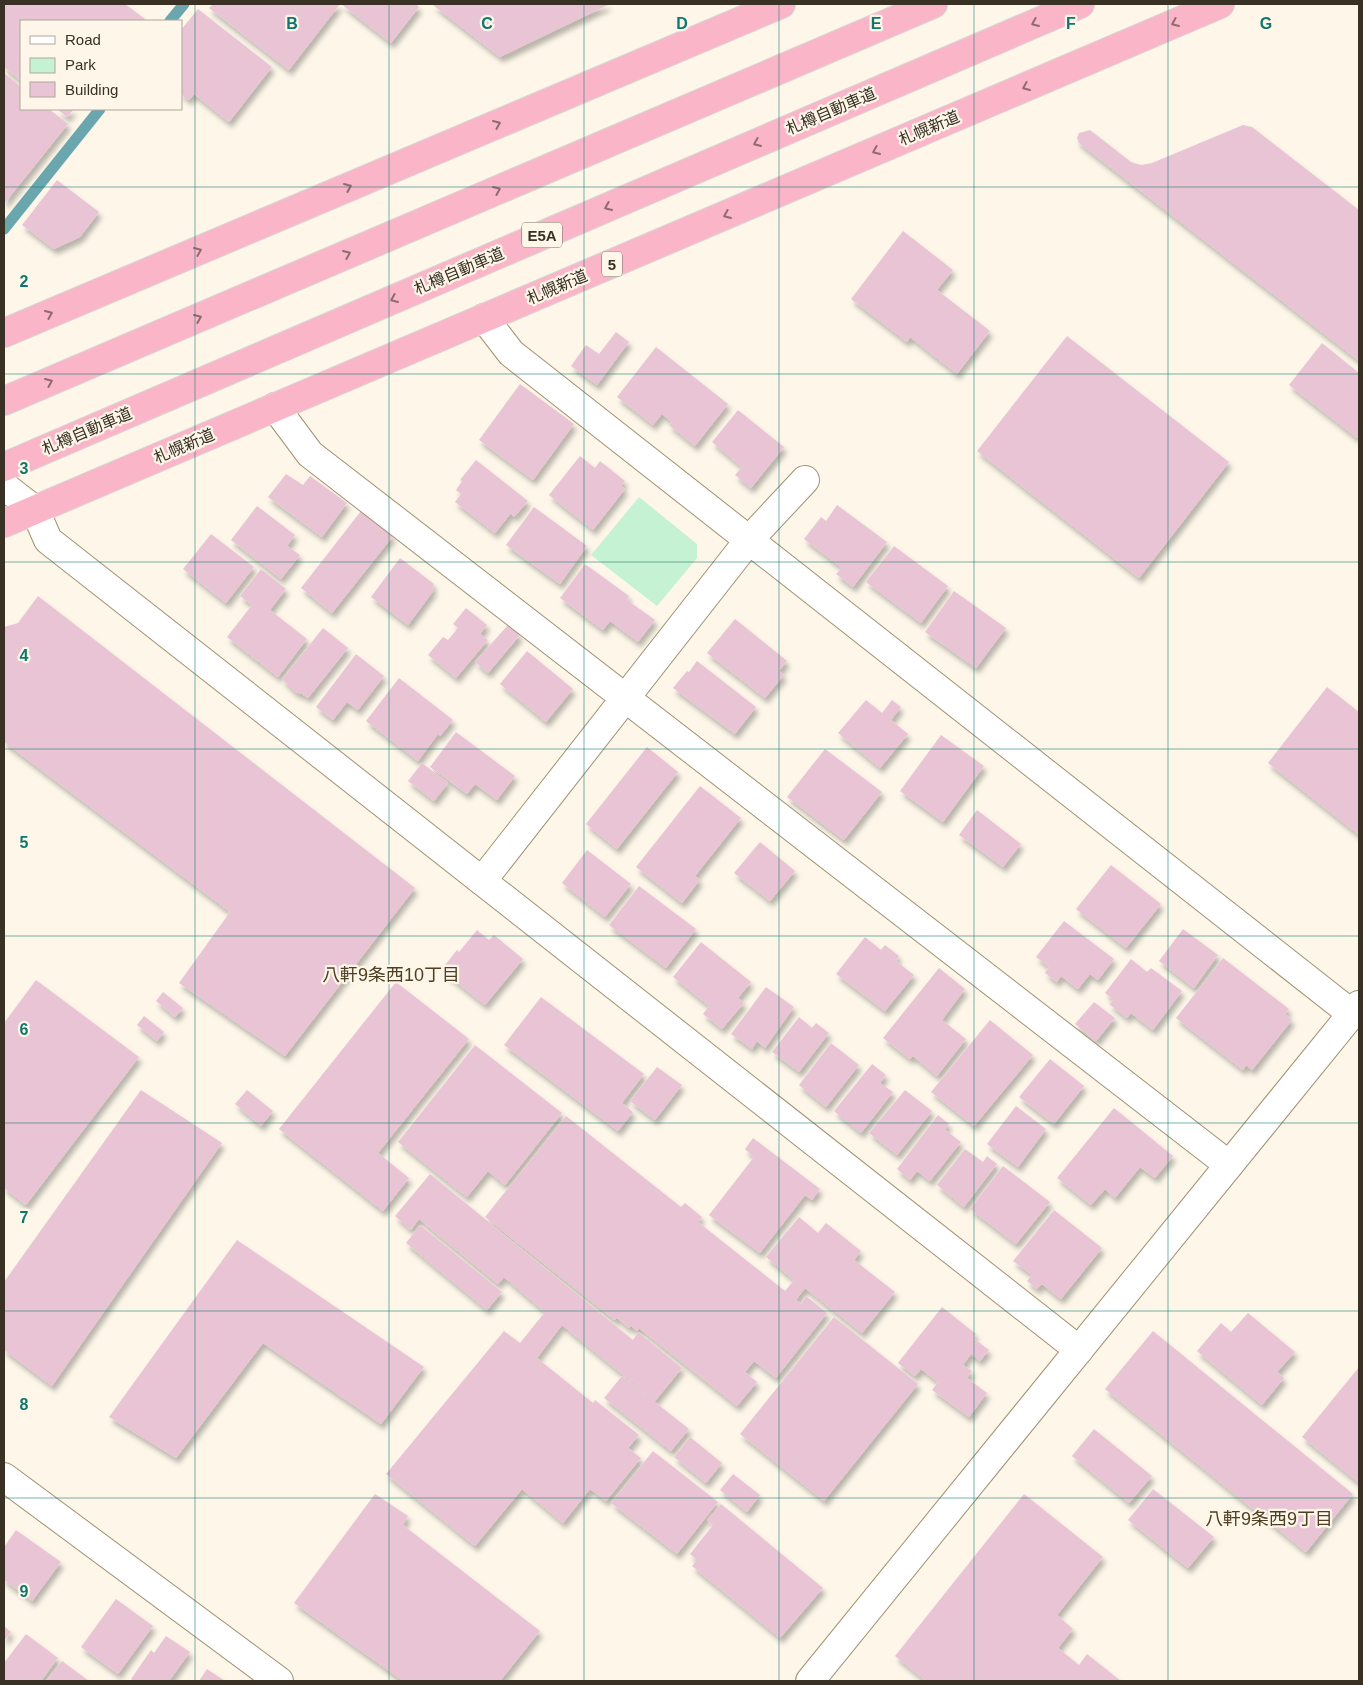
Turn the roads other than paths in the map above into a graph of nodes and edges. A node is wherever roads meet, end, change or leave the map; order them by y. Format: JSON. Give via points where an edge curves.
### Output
{"nodes":[{"id":1,"x":781,"y":4,"type":"edge"},
{"id":2,"x":933,"y":4,"type":"edge"},
{"id":3,"x":1080,"y":4,"type":"edge"},
{"id":4,"x":1220,"y":4,"type":"edge"},
{"id":5,"x":484,"y":318,"type":"junction"},
{"id":6,"x":4,"y":333,"type":"edge"},
{"id":7,"x":4,"y":401,"type":"edge"},
{"id":8,"x":275,"y":408,"type":"junction"},
{"id":9,"x":4,"y":467,"type":"edge"},
{"id":10,"x":805,"y":480,"type":"dead end"},
{"id":11,"x":4,"y":486,"type":"edge"},
{"id":12,"x":35,"y":510,"type":"junction"},
{"id":13,"x":4,"y":523,"type":"edge"},
{"id":14,"x":749,"y":540,"type":"junction"},
{"id":15,"x":625,"y":698,"type":"junction"},
{"id":16,"x":482,"y":881,"type":"junction"},
{"id":17,"x":1356,"y":1010,"type":"edge"},
{"id":18,"x":1229,"y":1166,"type":"junction"},
{"id":19,"x":1079,"y":1350,"type":"junction"},
{"id":20,"x":7,"y":1485,"type":"edge"},
{"id":21,"x":279,"y":1681,"type":"edge"},
{"id":22,"x":810,"y":1681,"type":"edge"}],
"edges":[{"from":6,"to":1,"type":"highway","one_way":true},
{"from":7,"to":2,"type":"highway","one_way":true},
{"from":3,"to":9,"type":"highway","name":"札樽自動車道","number":"E5A","one_way":true},
{"from":4,"to":5,"type":"highway","name":"札幌新道","number":"5","one_way":true},
{"from":5,"to":8,"type":"highway","name":"札幌新道","number":"5"},
{"from":5,"to":14,"type":"street","via":[[511,353]]},
{"from":8,"to":12,"type":"highway","name":"札幌新道","number":"5"},
{"from":8,"to":15,"type":"street","via":[[310,454]]},
{"from":10,"to":14,"type":"street"},
{"from":11,"to":12,"type":"street"},
{"from":12,"to":13,"type":"highway","name":"札幌新道","number":"5"},
{"from":12,"to":16,"type":"street","via":[[48,540]]},
{"from":14,"to":15,"type":"street"},
{"from":14,"to":17,"type":"street"},
{"from":15,"to":16,"type":"street"},
{"from":15,"to":18,"type":"street"},
{"from":16,"to":19,"type":"street"},
{"from":17,"to":18,"type":"street"},
{"from":18,"to":19,"type":"street"},
{"from":19,"to":22,"type":"street"},
{"from":20,"to":21,"type":"street"}]}
